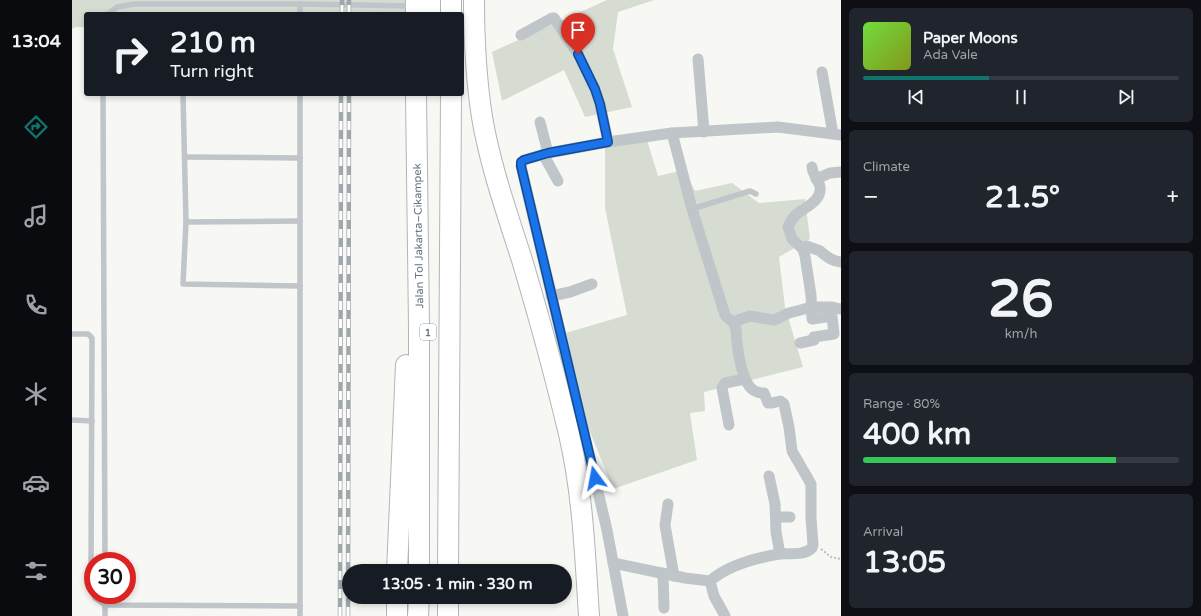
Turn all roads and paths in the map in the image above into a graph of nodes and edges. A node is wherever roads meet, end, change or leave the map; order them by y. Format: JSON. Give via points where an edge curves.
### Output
{"nodes":[{"id":1,"x":440,"y":0,"type":"edge"},
{"id":2,"x":451,"y":0,"type":"edge"},
{"id":3,"x":474,"y":0,"type":"edge"},
{"id":4,"x":300,"y":4,"type":"junction"},
{"id":5,"x":422,"y":7,"type":"edge"},
{"id":6,"x":111,"y":12,"type":"edge"},
{"id":7,"x":300,"y":12,"type":"edge"},
{"id":8,"x":440,"y":12,"type":"edge"},
{"id":9,"x":451,"y":12,"type":"edge"},
{"id":10,"x":521,"y":35,"type":"dead end"},
{"id":11,"x":698,"y":59,"type":"dead end"},
{"id":12,"x":822,"y":72,"type":"dead end"},
{"id":13,"x":103,"y":96,"type":"edge"},
{"id":14,"x":183,"y":96,"type":"edge"},
{"id":15,"x":300,"y":96,"type":"edge"},
{"id":16,"x":416,"y":96,"type":"edge"},
{"id":17,"x":430,"y":96,"type":"edge"},
{"id":18,"x":440,"y":96,"type":"edge"},
{"id":19,"x":451,"y":96,"type":"edge"},
{"id":20,"x":540,"y":122,"type":"dead end"},
{"id":21,"x":704,"y":132,"type":"junction"},
{"id":22,"x":672,"y":133,"type":"junction"},
{"id":23,"x":837,"y":134,"type":"edge"},
{"id":24,"x":608,"y":142,"type":"junction"},
{"id":25,"x":545,"y":154,"type":"junction"},
{"id":26,"x":185,"y":157,"type":"junction"},
{"id":27,"x":300,"y":158,"type":"junction"},
{"id":28,"x":812,"y":167,"type":"dead end"},
{"id":29,"x":841,"y":172,"type":"edge"},
{"id":30,"x":816,"y":179,"type":"junction"},
{"id":31,"x":558,"y":181,"type":"dead end"},
{"id":32,"x":756,"y":194,"type":"dead end"},
{"id":33,"x":692,"y":209,"type":"junction"},
{"id":34,"x":300,"y":220,"type":"junction"},
{"id":35,"x":186,"y":222,"type":"junction"},
{"id":36,"x":803,"y":249,"type":"junction"},
{"id":37,"x":841,"y":262,"type":"edge"},
{"id":38,"x":592,"y":284,"type":"dead end"},
{"id":39,"x":300,"y":286,"type":"junction"},
{"id":40,"x":551,"y":296,"type":"junction"},
{"id":41,"x":812,"y":307,"type":"junction"},
{"id":42,"x":841,"y":309,"type":"edge"},
{"id":43,"x":733,"y":322,"type":"junction"},
{"id":44,"x":419,"y":327,"type":"junction"},
{"id":45,"x":72,"y":334,"type":"edge"},
{"id":46,"x":800,"y":343,"type":"dead end"},
{"id":47,"x":745,"y":379,"type":"junction"},
{"id":48,"x":72,"y":420,"type":"edge"},
{"id":49,"x":92,"y":421,"type":"junction"},
{"id":50,"x":729,"y":425,"type":"dead end"},
{"id":51,"x":769,"y":476,"type":"dead end"},
{"id":52,"x":668,"y":504,"type":"dead end"},
{"id":53,"x":776,"y":517,"type":"junction"},
{"id":54,"x":790,"y":517,"type":"dead end"},
{"id":55,"x":812,"y":548,"type":"junction"},
{"id":56,"x":91,"y":552,"type":"edge"},
{"id":57,"x":105,"y":552,"type":"edge"},
{"id":58,"x":780,"y":554,"type":"junction"},
{"id":59,"x":841,"y":559,"type":"edge"},
{"id":60,"x":614,"y":563,"type":"junction"},
{"id":61,"x":397,"y":564,"type":"edge"},
{"id":62,"x":419,"y":564,"type":"edge"},
{"id":63,"x":427,"y":564,"type":"edge"},
{"id":64,"x":442,"y":564,"type":"edge"},
{"id":65,"x":448,"y":564,"type":"edge"},
{"id":66,"x":668,"y":574,"type":"junction"},
{"id":67,"x":710,"y":581,"type":"junction"},
{"id":68,"x":397,"y":604,"type":"edge"},
{"id":69,"x":419,"y":604,"type":"edge"},
{"id":70,"x":427,"y":604,"type":"edge"},
{"id":71,"x":442,"y":604,"type":"edge"},
{"id":72,"x":448,"y":604,"type":"edge"},
{"id":73,"x":105,"y":605,"type":"joint"},
{"id":74,"x":300,"y":606,"type":"junction"},
{"id":75,"x":664,"y":608,"type":"dead end"},
{"id":76,"x":105,"y":616,"type":"edge"},
{"id":77,"x":300,"y":616,"type":"edge"},
{"id":78,"x":397,"y":616,"type":"edge"},
{"id":79,"x":418,"y":616,"type":"edge"},
{"id":80,"x":427,"y":616,"type":"edge"},
{"id":81,"x":442,"y":616,"type":"edge"},
{"id":82,"x":448,"y":616,"type":"edge"},
{"id":83,"x":590,"y":616,"type":"edge"},
{"id":84,"x":623,"y":616,"type":"edge"},
{"id":85,"x":725,"y":616,"type":"edge"}],
"edges":[{"from":1,"to":8,"type":"highway"},
{"from":2,"to":9,"type":"highway"},
{"from":3,"to":83,"type":"highway","via":[[476,74],[482,117],[491,160],[534,298],[569,435],[583,520]]},
{"from":4,"to":5,"type":"lane"},
{"from":4,"to":6,"type":"lane","via":[[124,4]]},
{"from":4,"to":7,"type":"lane"},
{"from":10,"to":24,"type":"street","via":[[554,18],[578,54],[595,89]]},
{"from":11,"to":21,"type":"street"},
{"from":12,"to":23,"type":"street"},
{"from":13,"to":57,"type":"lane"},
{"from":14,"to":26,"type":"lane"},
{"from":15,"to":27,"type":"lane"},
{"from":16,"to":44,"type":"highway","name":"Jalan Tol Jakarta–Cikampek","number":"1"},
{"from":17,"to":63,"type":"highway","number":"1"},
{"from":18,"to":64,"type":"highway","number":"1"},
{"from":19,"to":65,"type":"highway","number":"1"},
{"from":20,"to":25,"type":"street"},
{"from":21,"to":22,"type":"street"},
{"from":21,"to":23,"type":"street","via":[[778,127]]},
{"from":22,"to":24,"type":"street"},
{"from":22,"to":33,"type":"street"},
{"from":24,"to":25,"type":"street"},
{"from":25,"to":31,"type":"street"},
{"from":25,"to":40,"type":"street","via":[[524,160],[521,166]]},
{"from":26,"to":27,"type":"lane"},
{"from":26,"to":35,"type":"lane"},
{"from":27,"to":34,"type":"lane"},
{"from":28,"to":30,"type":"street"},
{"from":29,"to":30,"type":"street","via":[[830,173]]},
{"from":30,"to":36,"type":"street","via":[[820,188],[819,195],[814,202],[796,215],[788,227],[792,239]]},
{"from":32,"to":33,"type":"lane","via":[[750,191]]},
{"from":33,"to":43,"type":"street","via":[[725,315]]},
{"from":34,"to":35,"type":"lane"},
{"from":34,"to":39,"type":"lane"},
{"from":35,"to":39,"type":"lane","via":[[183,284]]},
{"from":36,"to":37,"type":"street","via":[[807,246],[819,250],[826,258]]},
{"from":36,"to":41,"type":"street"},
{"from":38,"to":40,"type":"street"},
{"from":39,"to":74,"type":"lane"},
{"from":40,"to":60,"type":"street"},
{"from":41,"to":42,"type":"street"},
{"from":41,"to":43,"type":"street","via":[[774,320],[750,316]]},
{"from":41,"to":46,"type":"street","via":[[812,319],[832,316],[834,334],[814,337],[814,340]]},
{"from":43,"to":47,"type":"street"},
{"from":44,"to":61,"type":"highway","via":[[407,353]]},
{"from":44,"to":62,"type":"highway","name":"Jalan Tol Jakarta–Cikampek","number":"1"},
{"from":45,"to":49,"type":"lane","via":[[88,334],[92,338]]},
{"from":47,"to":50,"type":"street","via":[[723,385]]},
{"from":47,"to":55,"type":"street","via":[[752,390],[764,393],[768,402],[780,401],[784,404],[792,451],[811,484]]},
{"from":48,"to":49,"type":"lane"},
{"from":49,"to":56,"type":"lane"},
{"from":51,"to":53,"type":"street"},
{"from":52,"to":66,"type":"street"},
{"from":53,"to":54,"type":"street"},
{"from":53,"to":58,"type":"street"},
{"from":55,"to":58,"type":"street","via":[[805,552]]},
{"from":55,"to":59,"type":"path","via":[[823,550],[832,557]]},
{"from":58,"to":67,"type":"street","via":[[739,565],[722,572]]},
{"from":60,"to":66,"type":"street"},
{"from":60,"to":84,"type":"street"},
{"from":66,"to":67,"type":"street"},
{"from":66,"to":75,"type":"street"},
{"from":67,"to":85,"type":"street","via":[[714,596]]},
{"from":68,"to":78,"type":"highway"},
{"from":69,"to":79,"type":"highway"},
{"from":70,"to":80,"type":"highway"},
{"from":71,"to":81,"type":"highway"},
{"from":72,"to":82,"type":"highway"},
{"from":73,"to":74,"type":"lane"},
{"from":73,"to":76,"type":"lane"},
{"from":74,"to":77,"type":"lane"}]}
